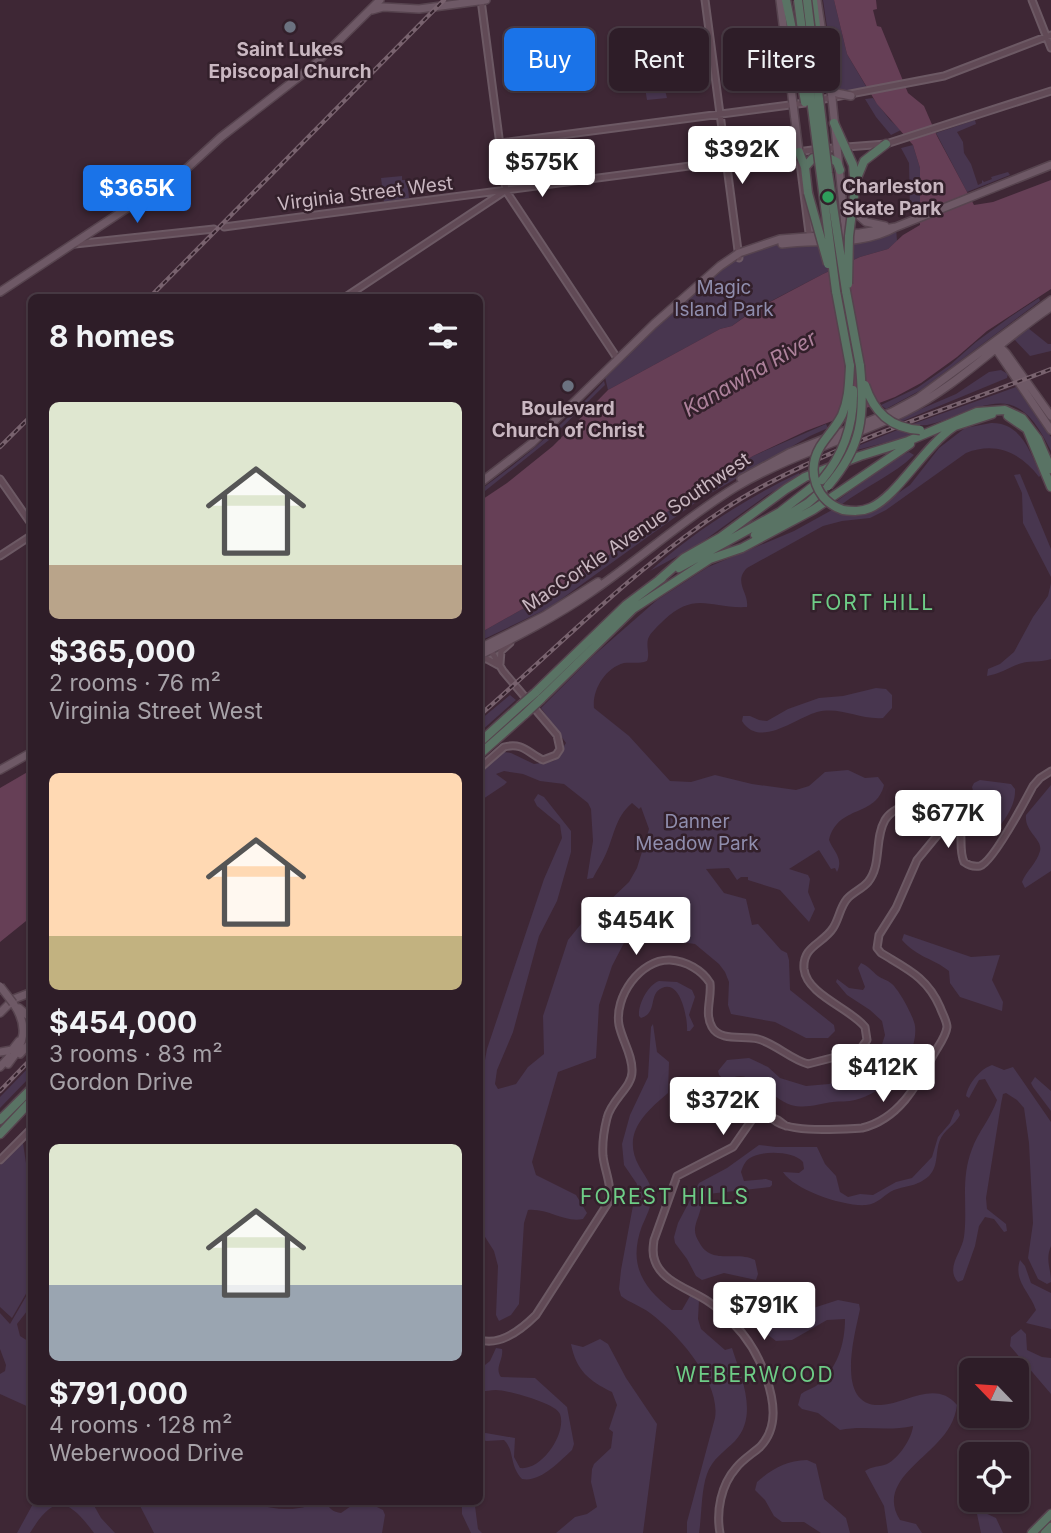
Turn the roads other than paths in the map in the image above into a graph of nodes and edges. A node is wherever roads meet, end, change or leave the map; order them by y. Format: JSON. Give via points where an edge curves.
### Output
{"nodes":[{"id":1,"x":383,"y":0,"type":"edge"},
{"id":2,"x":483,"y":0,"type":"edge"},
{"id":3,"x":705,"y":0,"type":"edge"},
{"id":4,"x":780,"y":0,"type":"edge"},
{"id":5,"x":786,"y":0,"type":"edge"},
{"id":6,"x":798,"y":0,"type":"edge"},
{"id":7,"x":807,"y":0,"type":"edge"},
{"id":8,"x":815,"y":0,"type":"edge"},
{"id":9,"x":1032,"y":0,"type":"edge"},
{"id":10,"x":394,"y":7,"type":"junction"},
{"id":11,"x":371,"y":10,"type":"junction"},
{"id":12,"x":820,"y":28,"type":"edge"},
{"id":13,"x":1049,"y":36,"type":"edge"},
{"id":14,"x":1051,"y":48,"type":"edge"},
{"id":15,"x":831,"y":91,"type":"edge"},
{"id":16,"x":835,"y":91,"type":"edge"},
{"id":17,"x":1051,"y":91,"type":"edge"},
{"id":18,"x":851,"y":96,"type":"junction"},
{"id":19,"x":832,"y":98,"type":"junction"},
{"id":20,"x":793,"y":105,"type":"junction"},
{"id":21,"x":720,"y":114,"type":"junction"},
{"id":22,"x":834,"y":123,"type":"junction"},
{"id":23,"x":835,"y":134,"type":"junction"},
{"id":24,"x":500,"y":143,"type":"junction"},
{"id":25,"x":886,"y":144,"type":"junction"},
{"id":26,"x":826,"y":146,"type":"junction"},
{"id":27,"x":841,"y":148,"type":"junction"},
{"id":28,"x":799,"y":152,"type":"junction"},
{"id":29,"x":726,"y":162,"type":"junction"},
{"id":30,"x":1051,"y":165,"type":"edge"},
{"id":31,"x":805,"y":167,"type":"junction"},
{"id":32,"x":840,"y":170,"type":"junction"},
{"id":33,"x":821,"y":188,"type":"junction"},
{"id":34,"x":855,"y":188,"type":"junction"},
{"id":35,"x":842,"y":190,"type":"junction"},
{"id":36,"x":506,"y":191,"type":"junction"},
{"id":37,"x":896,"y":227,"type":"junction"},
{"id":38,"x":224,"y":228,"type":"dead end"},
{"id":39,"x":214,"y":229,"type":"dead end"},
{"id":40,"x":846,"y":237,"type":"junction"},
{"id":41,"x":814,"y":239,"type":"junction"},
{"id":42,"x":75,"y":244,"type":"junction"},
{"id":43,"x":739,"y":256,"type":"junction"},
{"id":44,"x":846,"y":290,"type":"junction"},
{"id":45,"x":836,"y":291,"type":"junction"},
{"id":46,"x":0,"y":292,"type":"edge"},
{"id":47,"x":350,"y":294,"type":"edge"},
{"id":48,"x":1051,"y":300,"type":"edge"},
{"id":49,"x":1051,"y":307,"type":"edge"},
{"id":50,"x":1013,"y":335,"type":"junction"},
{"id":51,"x":996,"y":346,"type":"junction"},
{"id":52,"x":617,"y":358,"type":"junction"},
{"id":53,"x":981,"y":360,"type":"junction"},
{"id":54,"x":1007,"y":360,"type":"junction"},
{"id":55,"x":850,"y":366,"type":"junction"},
{"id":56,"x":860,"y":366,"type":"junction"},
{"id":57,"x":1051,"y":416,"type":"edge"},
{"id":58,"x":953,"y":424,"type":"junction"},
{"id":59,"x":1051,"y":430,"type":"edge"},
{"id":60,"x":1051,"y":469,"type":"edge"},
{"id":61,"x":0,"y":479,"type":"edge"},
{"id":62,"x":483,"y":481,"type":"edge"},
{"id":63,"x":825,"y":483,"type":"junction"},
{"id":64,"x":1051,"y":487,"type":"edge"},
{"id":65,"x":28,"y":518,"type":"edge"},
{"id":66,"x":28,"y":538,"type":"edge"},
{"id":67,"x":0,"y":556,"type":"edge"},
{"id":68,"x":707,"y":560,"type":"junction"},
{"id":69,"x":659,"y":580,"type":"junction"},
{"id":70,"x":537,"y":626,"type":"junction"},
{"id":71,"x":486,"y":647,"type":"edge"},
{"id":72,"x":483,"y":658,"type":"edge"},
{"id":73,"x":500,"y":667,"type":"junction"},
{"id":74,"x":538,"y":696,"type":"junction"},
{"id":75,"x":523,"y":710,"type":"junction"},
{"id":76,"x":483,"y":740,"type":"edge"},
{"id":77,"x":483,"y":751,"type":"edge"},
{"id":78,"x":28,"y":754,"type":"edge"},
{"id":79,"x":483,"y":766,"type":"edge"},
{"id":80,"x":0,"y":769,"type":"edge"},
{"id":81,"x":1051,"y":771,"type":"edge"},
{"id":82,"x":954,"y":815,"type":"junction"},
{"id":83,"x":0,"y":986,"type":"edge"},
{"id":84,"x":28,"y":994,"type":"edge"},
{"id":85,"x":0,"y":1013,"type":"edge"},
{"id":86,"x":22,"y":1016,"type":"junction"},
{"id":87,"x":28,"y":1018,"type":"edge"},
{"id":88,"x":19,"y":1041,"type":"junction"},
{"id":89,"x":28,"y":1045,"type":"edge"},
{"id":90,"x":0,"y":1052,"type":"edge"},
{"id":91,"x":4,"y":1066,"type":"edge"},
{"id":92,"x":0,"y":1073,"type":"edge"},
{"id":93,"x":28,"y":1091,"type":"edge"},
{"id":94,"x":28,"y":1104,"type":"edge"},
{"id":95,"x":0,"y":1120,"type":"edge"},
{"id":96,"x":28,"y":1132,"type":"edge"},
{"id":97,"x":0,"y":1134,"type":"edge"},
{"id":98,"x":0,"y":1160,"type":"edge"},
{"id":99,"x":483,"y":1340,"type":"edge"},
{"id":100,"x":1051,"y":1514,"type":"edge"},
{"id":101,"x":1051,"y":1527,"type":"edge"},
{"id":102,"x":720,"y":1533,"type":"edge"},
{"id":103,"x":1032,"y":1533,"type":"edge"},
{"id":104,"x":1045,"y":1533,"type":"edge"}],
"edges":[{"from":1,"to":10,"type":"main road"},
{"from":1,"to":11,"type":"main road"},
{"from":2,"to":10,"type":"main road","via":[[419,9]]},
{"from":2,"to":24,"type":"street"},
{"from":3,"to":21,"type":"street"},
{"from":4,"to":20,"type":"main road"},
{"from":5,"to":33,"type":"highway","bridge":true},
{"from":6,"to":33,"type":"highway","bridge":true},
{"from":7,"to":26,"type":"highway","bridge":true},
{"from":8,"to":12,"type":"main road"},
{"from":8,"to":26,"type":"highway","bridge":true},
{"from":9,"to":13,"type":"street"},
{"from":10,"to":11,"type":"main road"},
{"from":11,"to":42,"type":"main road","via":[[313,66],[185,170]]},
{"from":13,"to":14,"type":"street"},
{"from":13,"to":18,"type":"street","via":[[944,76]]},
{"from":15,"to":19,"type":"main road"},
{"from":16,"to":18,"type":"main road"},
{"from":17,"to":25,"type":"street","name":"Virginia Street West"},
{"from":18,"to":19,"type":"street"},
{"from":19,"to":20,"type":"street"},
{"from":19,"to":22,"type":"main road"},
{"from":20,"to":21,"type":"street"},
{"from":20,"to":28,"type":"main road"},
{"from":21,"to":24,"type":"street"},
{"from":21,"to":29,"type":"street"},
{"from":22,"to":23,"type":"main road"},
{"from":22,"to":27,"type":"highway"},
{"from":23,"to":26,"type":"main road"},
{"from":23,"to":27,"type":"main road"},
{"from":24,"to":36,"type":"street"},
{"from":25,"to":27,"type":"street","name":"Virginia Street West"},
{"from":25,"to":34,"type":"highway","via":[[864,161]]},
{"from":26,"to":27,"type":"street","name":"Virginia Street West"},
{"from":26,"to":28,"type":"street","name":"Virginia Street West"},
{"from":26,"to":44,"type":"highway","bridge":true},
{"from":27,"to":32,"type":"main road"},
{"from":27,"to":34,"type":"highway","via":[[854,170]]},
{"from":28,"to":29,"type":"street","name":"Virginia Street West"},
{"from":28,"to":31,"type":"highway"},
{"from":28,"to":41,"type":"street","via":[[809,233]]},
{"from":29,"to":36,"type":"street","name":"Virginia Street West"},
{"from":29,"to":43,"type":"street"},
{"from":30,"to":37,"type":"main road"},
{"from":31,"to":32,"type":"highway","via":[[813,158],[827,157],[837,162]]},
{"from":31,"to":45,"type":"highway","bridge":true},
{"from":32,"to":35,"type":"main road"},
{"from":33,"to":45,"type":"highway","bridge":true},
{"from":34,"to":44,"type":"highway","bridge":true},
{"from":35,"to":37,"type":"main road","via":[[859,218]]},
{"from":35,"to":40,"type":"main road"},
{"from":36,"to":38,"type":"street","name":"Virginia Street West"},
{"from":36,"to":47,"type":"street"},
{"from":36,"to":52,"type":"street"},
{"from":37,"to":40,"type":"main road","via":[[885,233]]},
{"from":39,"to":42,"type":"street"},
{"from":40,"to":41,"type":"main road"},
{"from":41,"to":43,"type":"main road"},
{"from":42,"to":46,"type":"main road"},
{"from":43,"to":52,"type":"main road","via":[[716,270]]},
{"from":44,"to":56,"type":"highway"},
{"from":45,"to":55,"type":"highway"},
{"from":48,"to":51,"type":"main road"},
{"from":49,"to":50,"type":"main road"},
{"from":50,"to":51,"type":"main road"},
{"from":50,"to":54,"type":"main road","via":[[1007,344]]},
{"from":51,"to":53,"type":"main road","name":"MacCorkle Avenue Southwest"},
{"from":51,"to":54,"type":"main road"},
{"from":51,"to":71,"type":"main road","name":"MacCorkle Avenue Southwest","via":[[892,412],[789,453],[729,486],[572,599]]},
{"from":52,"to":62,"type":"main road","via":[[549,428]]},
{"from":53,"to":54,"type":"main road"},
{"from":53,"to":70,"type":"main road","name":"MacCorkle Avenue Southwest","via":[[937,394],[905,411],[788,459],[738,486]]},
{"from":54,"to":57,"type":"main road"},
{"from":54,"to":59,"type":"main road"},
{"from":55,"to":58,"type":"highway","bridge":true,"via":[[848,400],[820,447],[813,471],[824,499],[842,510],[865,510],[881,502]]},
{"from":55,"to":63,"type":"highway","bridge":true,"via":[[850,427]]},
{"from":56,"to":58,"type":"highway","bridge":true,"via":[[880,414],[899,426],[920,430]]},
{"from":56,"to":63,"type":"highway","bridge":true,"via":[[863,404],[857,441],[848,460]]},
{"from":58,"to":60,"type":"highway","via":[[990,409],[1017,414],[1031,427]]},
{"from":58,"to":64,"type":"highway","via":[[990,414],[1014,418],[1032,438]]},
{"from":58,"to":68,"type":"highway","via":[[895,453],[813,510],[741,548]]},
{"from":58,"to":69,"type":"highway","via":[[805,477],[684,558]]},
{"from":61,"to":65,"type":"street"},
{"from":63,"to":68,"type":"highway","via":[[808,503]]},
{"from":63,"to":69,"type":"highway"},
{"from":66,"to":67,"type":"street"},
{"from":68,"to":74,"type":"highway","via":[[633,609]]},
{"from":69,"to":74,"type":"highway","via":[[626,605]]},
{"from":70,"to":71,"type":"main road","name":"MacCorkle Avenue Southwest"},
{"from":70,"to":73,"type":"street","via":[[503,649]]},
{"from":71,"to":73,"type":"street"},
{"from":72,"to":73,"type":"street"},
{"from":73,"to":79,"type":"street","via":[[557,735],[560,748],[543,760],[522,746],[508,746]]},
{"from":74,"to":75,"type":"highway","bridge":true},
{"from":75,"to":76,"type":"highway"},
{"from":75,"to":77,"type":"highway"},
{"from":78,"to":80,"type":"main road"},
{"from":81,"to":82,"type":"street","via":[[1033,786],[988,860],[978,866],[962,859],[961,829]]},
{"from":82,"to":99,"type":"street","via":[[938,803],[913,803],[890,813],[880,833],[872,877],[847,899],[828,936],[808,951],[807,978],[863,1024],[868,1036],[859,1051],[800,1062],[757,1039],[714,1031],[708,1017],[710,983],[690,965],[661,961],[636,975],[619,1011],[632,1071],[606,1122],[603,1158],[610,1188],[608,1203],[537,1315],[508,1336]]},
{"from":82,"to":102,"type":"street","via":[[917,860],[877,941],[881,953],[927,984],[947,1027],[911,1094],[884,1121],[862,1128],[792,1128],[762,1111],[754,1113],[733,1147],[677,1176],[654,1240],[655,1261],[667,1278],[710,1302],[748,1340],[774,1405],[773,1421],[762,1445],[729,1479],[719,1509]]},
{"from":83,"to":86,"type":"main road","bridge":true},
{"from":84,"to":85,"type":"main road","via":[[14,999]]},
{"from":86,"to":87,"type":"main road"},
{"from":86,"to":88,"type":"main road"},
{"from":86,"to":91,"type":"main road","via":[[23,1041]]},
{"from":88,"to":90,"type":"main road","via":[[12,1050]]},
{"from":88,"to":91,"type":"main road"},
{"from":89,"to":91,"type":"main road"},
{"from":91,"to":92,"type":"main road"},
{"from":93,"to":95,"type":"highway"},
{"from":94,"to":97,"type":"highway"},
{"from":96,"to":98,"type":"street"},
{"from":100,"to":103,"type":"highway"},
{"from":101,"to":104,"type":"highway"}]}
